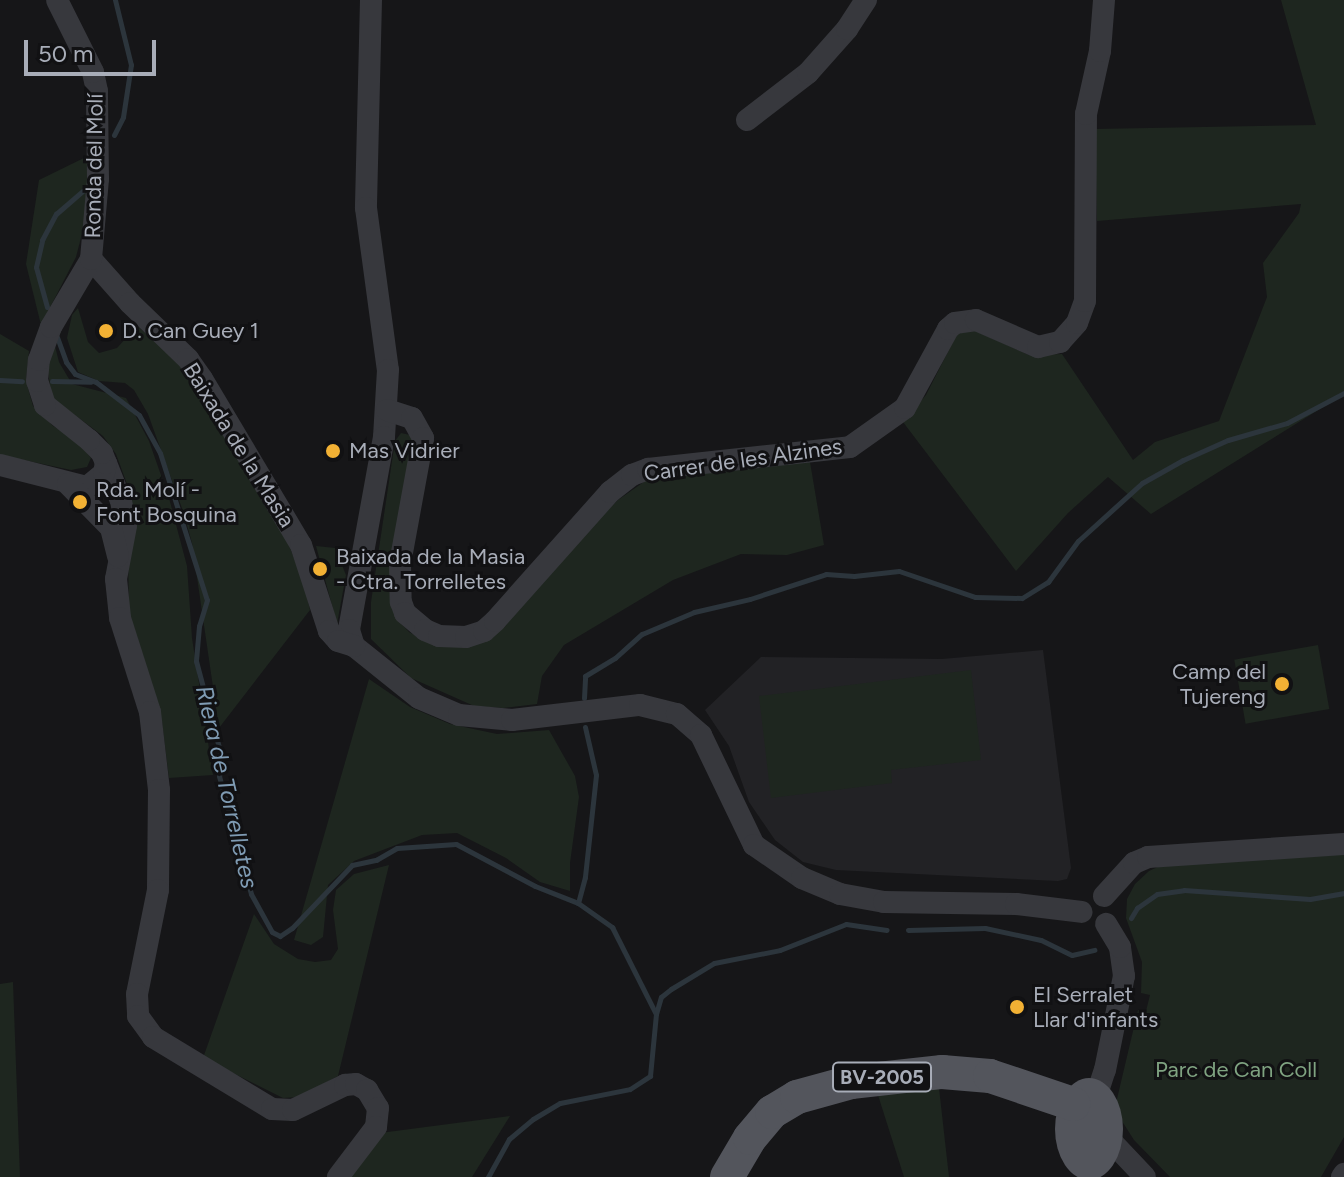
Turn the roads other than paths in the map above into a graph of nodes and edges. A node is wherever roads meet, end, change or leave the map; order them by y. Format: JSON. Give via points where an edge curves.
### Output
{"nodes":[{"id":1,"x":57,"y":0,"type":"edge"},
{"id":2,"x":371,"y":0,"type":"edge"},
{"id":3,"x":866,"y":0,"type":"edge"},
{"id":4,"x":1104,"y":0,"type":"edge"},
{"id":5,"x":747,"y":120,"type":"dead end"},
{"id":6,"x":91,"y":259,"type":"junction"},
{"id":7,"x":387,"y":410,"type":"junction"},
{"id":8,"x":106,"y":463,"type":"junction"},
{"id":9,"x":0,"y":465,"type":"edge"},
{"id":10,"x":68,"y":484,"type":"junction"},
{"id":11,"x":119,"y":561,"type":"junction"},
{"id":12,"x":354,"y":646,"type":"junction"},
{"id":13,"x":1344,"y":844,"type":"edge"},
{"id":14,"x":1104,"y":896,"type":"junction"},
{"id":15,"x":1082,"y":912,"type":"junction"},
{"id":16,"x":1106,"y":924,"type":"junction"},
{"id":17,"x":1087,"y":1108,"type":"junction"},
{"id":18,"x":338,"y":1177,"type":"edge"},
{"id":19,"x":727,"y":1177,"type":"edge"},
{"id":20,"x":1145,"y":1177,"type":"edge"}],
"edges":[{"from":1,"to":6,"type":"street","name":"Ronda del Molí","via":[[97,91],[98,179]]},
{"from":2,"to":7,"type":"street","via":[[366,208],[388,346]]},
{"from":3,"to":5,"type":"street","via":[[808,73]]},
{"from":4,"to":7,"type":"street","name":"Carrer de les Alzines","via":[[1100,51],[1086,114],[1085,301],[1077,323],[1060,342],[1038,347],[976,320],[955,323],[905,408],[850,447],[632,475],[610,492],[495,621],[466,637],[425,630],[405,613],[401,602],[400,563],[423,438],[412,418]]},
{"from":6,"to":8,"type":"street","name":"Ronda del Molí","via":[[51,327],[37,381],[45,405],[89,440]]},
{"from":6,"to":12,"type":"street","name":"Baixada de la Masia","via":[[202,379],[301,545],[329,631]]},
{"from":7,"to":12,"type":"street","via":[[349,630]]},
{"from":8,"to":10,"type":"street","via":[[92,484]]},
{"from":8,"to":11,"type":"street","name":"Ronda del Molí","via":[[126,526]]},
{"from":9,"to":10,"type":"street"},
{"from":10,"to":11,"type":"street","via":[[111,528]]},
{"from":11,"to":18,"type":"street","via":[[120,618],[154,730],[160,802],[158,890],[137,994],[138,1016],[153,1037],[272,1109],[293,1110],[345,1085],[367,1090],[378,1108],[376,1127]]},
{"from":12,"to":15,"type":"street","name":"Baixada de la Masia","via":[[419,698],[459,715],[512,720],[640,705],[677,714],[701,735],[754,845],[802,878],[840,894],[884,902],[1016,904]]},
{"from":13,"to":14,"type":"street","via":[[1148,857],[1134,863]]},
{"from":14,"to":15,"type":"street","via":[[1088,898]]},
{"from":14,"to":16,"type":"street","via":[[1113,907]]},
{"from":15,"to":16,"type":"street","via":[[1088,924]]},
{"from":16,"to":17,"type":"street","via":[[1125,963],[1111,1048]]},
{"from":17,"to":19,"type":"main road","number":"BV-2005","via":[[990,1076],[942,1072],[865,1079],[808,1093],[772,1112]]},
{"from":17,"to":20,"type":"street","number":"BV-2005"}]}
